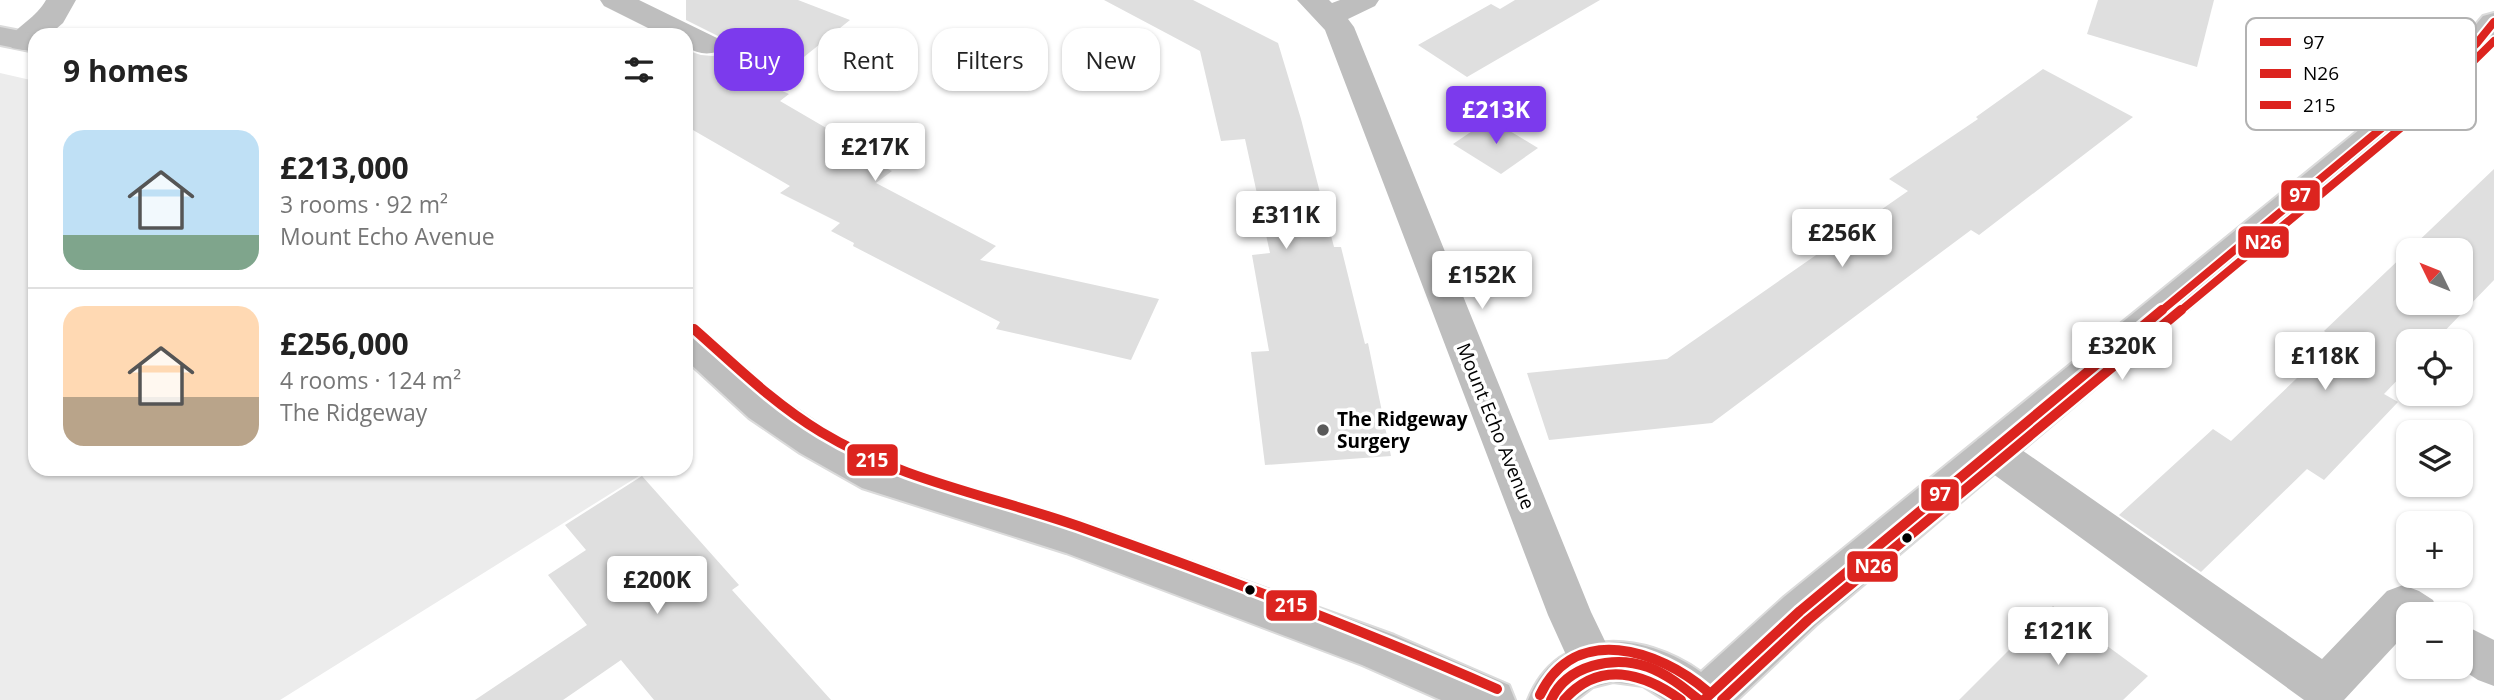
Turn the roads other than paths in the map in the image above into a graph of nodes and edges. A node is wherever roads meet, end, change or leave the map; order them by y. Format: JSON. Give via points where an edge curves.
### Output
{"nodes":[{"id":1,"x":61,"y":0,"type":"edge"},
{"id":2,"x":1364,"y":0,"type":"edge"},
{"id":3,"x":622,"y":1,"type":"edge"},
{"id":4,"x":1321,"y":8,"type":"edge"},
{"id":5,"x":2494,"y":22,"type":"edge"},
{"id":6,"x":36,"y":28,"type":"edge"},
{"id":7,"x":674,"y":28,"type":"edge"},
{"id":8,"x":693,"y":38,"type":"edge"},
{"id":9,"x":2476,"y":44,"type":"edge"},
{"id":10,"x":706,"y":45,"type":"dead end"},
{"id":11,"x":2379,"y":130,"type":"edge"},
{"id":12,"x":693,"y":344,"type":"edge"},
{"id":13,"x":1992,"y":451,"type":"junction"},
{"id":14,"x":2396,"y":612,"type":"edge"},
{"id":15,"x":2473,"y":651,"type":"edge"},
{"id":16,"x":1593,"y":664,"type":"junction"},
{"id":17,"x":2494,"y":665,"type":"edge"},
{"id":18,"x":1492,"y":700,"type":"edge"},
{"id":19,"x":1551,"y":700,"type":"edge"},
{"id":20,"x":1701,"y":700,"type":"edge"}],
"edges":[{"from":1,"to":6,"type":"main road","via":[[52,17]]},
{"from":2,"to":4,"type":"main road"},
{"from":3,"to":7,"type":"main road"},
{"from":4,"to":16,"type":"main road","name":"Mount Echo Avenue","via":[[1339,27]]},
{"from":5,"to":9,"type":"main road"},
{"from":8,"to":10,"type":"main road"},
{"from":11,"to":13,"type":"main road"},
{"from":12,"to":18,"type":"main road","via":[[763,407],[814,442],[877,476],[1073,537],[1378,650]]},
{"from":13,"to":14,"type":"main road","via":[[2325,688]]},
{"from":13,"to":20,"type":"main road"},
{"from":15,"to":17,"type":"main road"},
{"from":16,"to":19,"type":"main road","via":[[1573,673]]},
{"from":16,"to":20,"type":"main road","via":[[1613,660],[1658,669]]}]}
